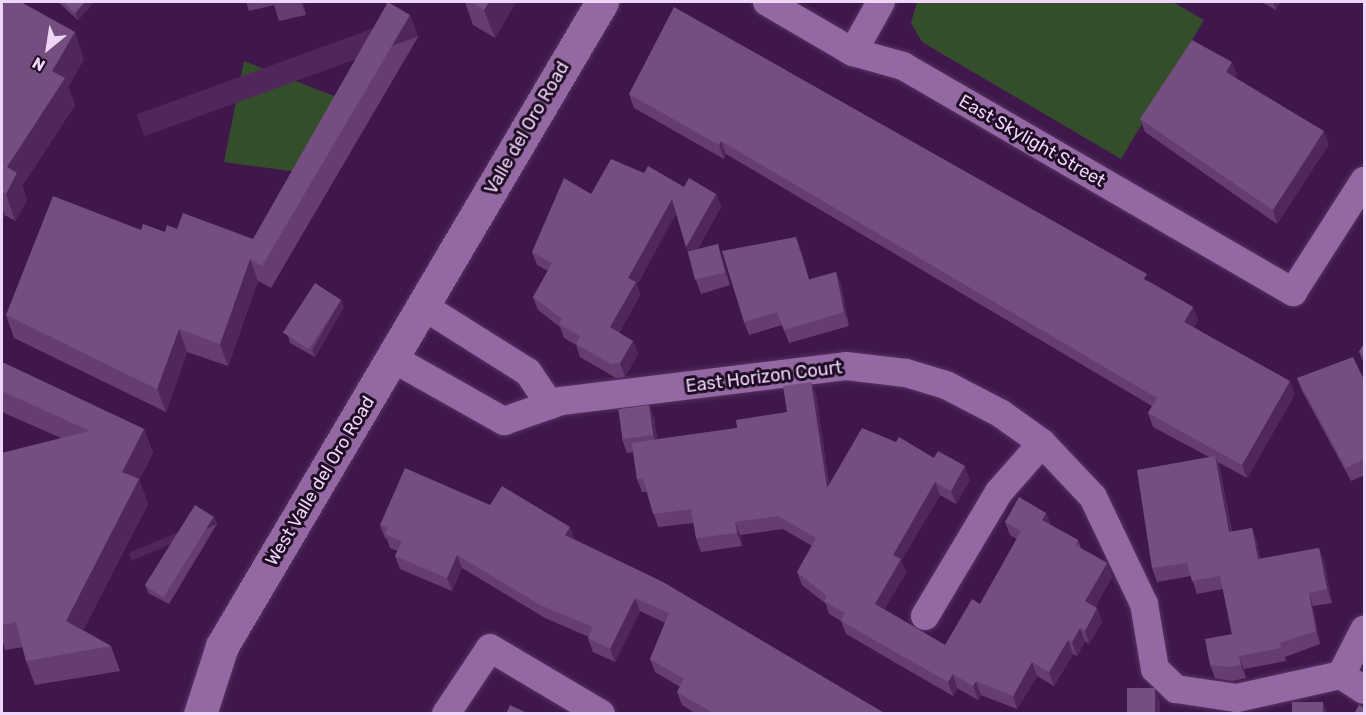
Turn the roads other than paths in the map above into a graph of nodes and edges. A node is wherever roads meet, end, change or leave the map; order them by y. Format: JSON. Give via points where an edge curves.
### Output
{"nodes":[{"id":1,"x":602,"y":2,"type":"edge"},
{"id":2,"x":767,"y":2,"type":"edge"},
{"id":3,"x":881,"y":2,"type":"edge"},
{"id":4,"x":853,"y":52,"type":"junction"},
{"id":5,"x":1365,"y":181,"type":"edge"},
{"id":6,"x":453,"y":254,"type":"joint"},
{"id":7,"x":423,"y":306,"type":"junction"},
{"id":8,"x":392,"y":358,"type":"junction"},
{"id":9,"x":550,"y":405,"type":"junction"},
{"id":10,"x":1042,"y":443,"type":"junction"},
{"id":11,"x":925,"y":616,"type":"dead end"},
{"id":12,"x":1365,"y":630,"type":"edge"},
{"id":13,"x":1341,"y":675,"type":"junction"},
{"id":14,"x":1365,"y":690,"type":"edge"},
{"id":15,"x":200,"y":714,"type":"edge"},
{"id":16,"x":446,"y":714,"type":"edge"},
{"id":17,"x":601,"y":714,"type":"edge"}],
"edges":[{"from":1,"to":6,"type":"street","name":"Valle del Oro Road"},
{"from":2,"to":4,"type":"street","name":"East Skylight Street"},
{"from":3,"to":4,"type":"street"},
{"from":4,"to":5,"type":"street","name":"East Skylight Street","via":[[903,66],[1293,292]]},
{"from":6,"to":7,"type":"street","name":"West Valle del Oro Road"},
{"from":7,"to":8,"type":"street","name":"West Valle del Oro Road"},
{"from":7,"to":9,"type":"street","via":[[528,372]]},
{"from":8,"to":9,"type":"street","name":"East Horizon Court","via":[[504,421]]},
{"from":8,"to":15,"type":"street","name":"West Valle del Oro Road","via":[[222,646]]},
{"from":9,"to":10,"type":"street","name":"East Horizon Court","via":[[846,366],[906,373],[946,385],[1000,413]]},
{"from":10,"to":11,"type":"street","via":[[999,492]]},
{"from":10,"to":13,"type":"street","name":"East Horizon Court","via":[[1093,496],[1113,532],[1144,604],[1155,669],[1176,689],[1237,698]]},
{"from":12,"to":13,"type":"street"},
{"from":13,"to":14,"type":"street"},
{"from":16,"to":17,"type":"street","via":[[490,648]]}]}
